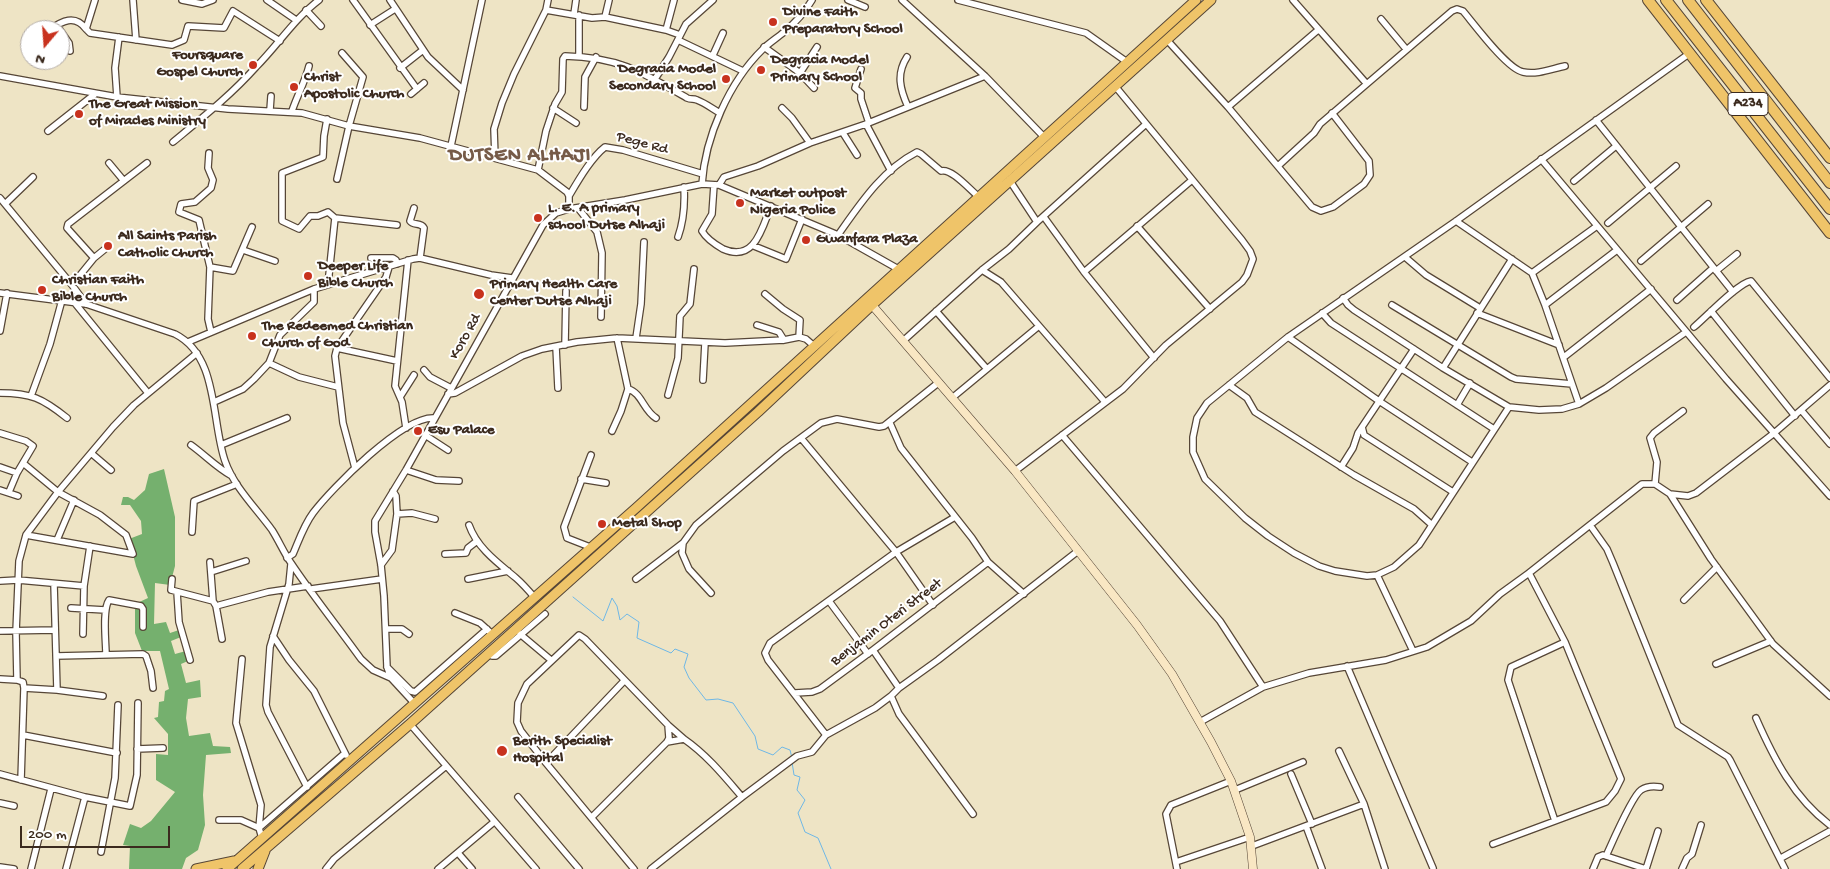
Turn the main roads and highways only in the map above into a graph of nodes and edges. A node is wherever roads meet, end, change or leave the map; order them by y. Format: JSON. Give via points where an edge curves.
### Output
{"nodes":[{"id":1,"x":1196,"y":0,"type":"edge"},
{"id":2,"x":1211,"y":0,"type":"edge"},
{"id":3,"x":1648,"y":0,"type":"edge"},
{"id":4,"x":1666,"y":0,"type":"edge"},
{"id":5,"x":1688,"y":0,"type":"edge"},
{"id":6,"x":1706,"y":0,"type":"edge"},
{"id":7,"x":1771,"y":83,"type":"junction"},
{"id":8,"x":1791,"y":130,"type":"junction"},
{"id":9,"x":1766,"y":150,"type":"junction"},
{"id":10,"x":1830,"y":158,"type":"edge"},
{"id":11,"x":1830,"y":183,"type":"edge"},
{"id":12,"x":1814,"y":189,"type":"junction"},
{"id":13,"x":1830,"y":209,"type":"edge"},
{"id":14,"x":1830,"y":233,"type":"edge"},
{"id":15,"x":266,"y":849,"type":"junction"},
{"id":16,"x":239,"y":859,"type":"junction"},
{"id":17,"x":196,"y":869,"type":"edge"},
{"id":18,"x":226,"y":869,"type":"edge"},
{"id":19,"x":242,"y":869,"type":"edge"},
{"id":20,"x":258,"y":869,"type":"edge"}],
"edges":[{"from":1,"to":16,"type":"main road","via":[[636,508],[535,598],[490,632],[428,687],[415,704],[348,757]]},
{"from":2,"to":15,"type":"main road","via":[[490,653]]},
{"from":3,"to":9,"type":"highway"},
{"from":4,"to":12,"type":"highway","number":"A234"},
{"from":5,"to":8,"type":"highway","number":"A234"},
{"from":6,"to":7,"type":"highway"},
{"from":7,"to":8,"type":"highway"},
{"from":7,"to":10,"type":"highway"},
{"from":8,"to":11,"type":"highway","number":"A234"},
{"from":9,"to":12,"type":"highway"},
{"from":9,"to":14,"type":"highway"},
{"from":12,"to":13,"type":"highway","number":"A234"},
{"from":15,"to":19,"type":"main road"},
{"from":15,"to":20,"type":"main road"},
{"from":16,"to":17,"type":"main road"},
{"from":16,"to":18,"type":"main road"}]}
